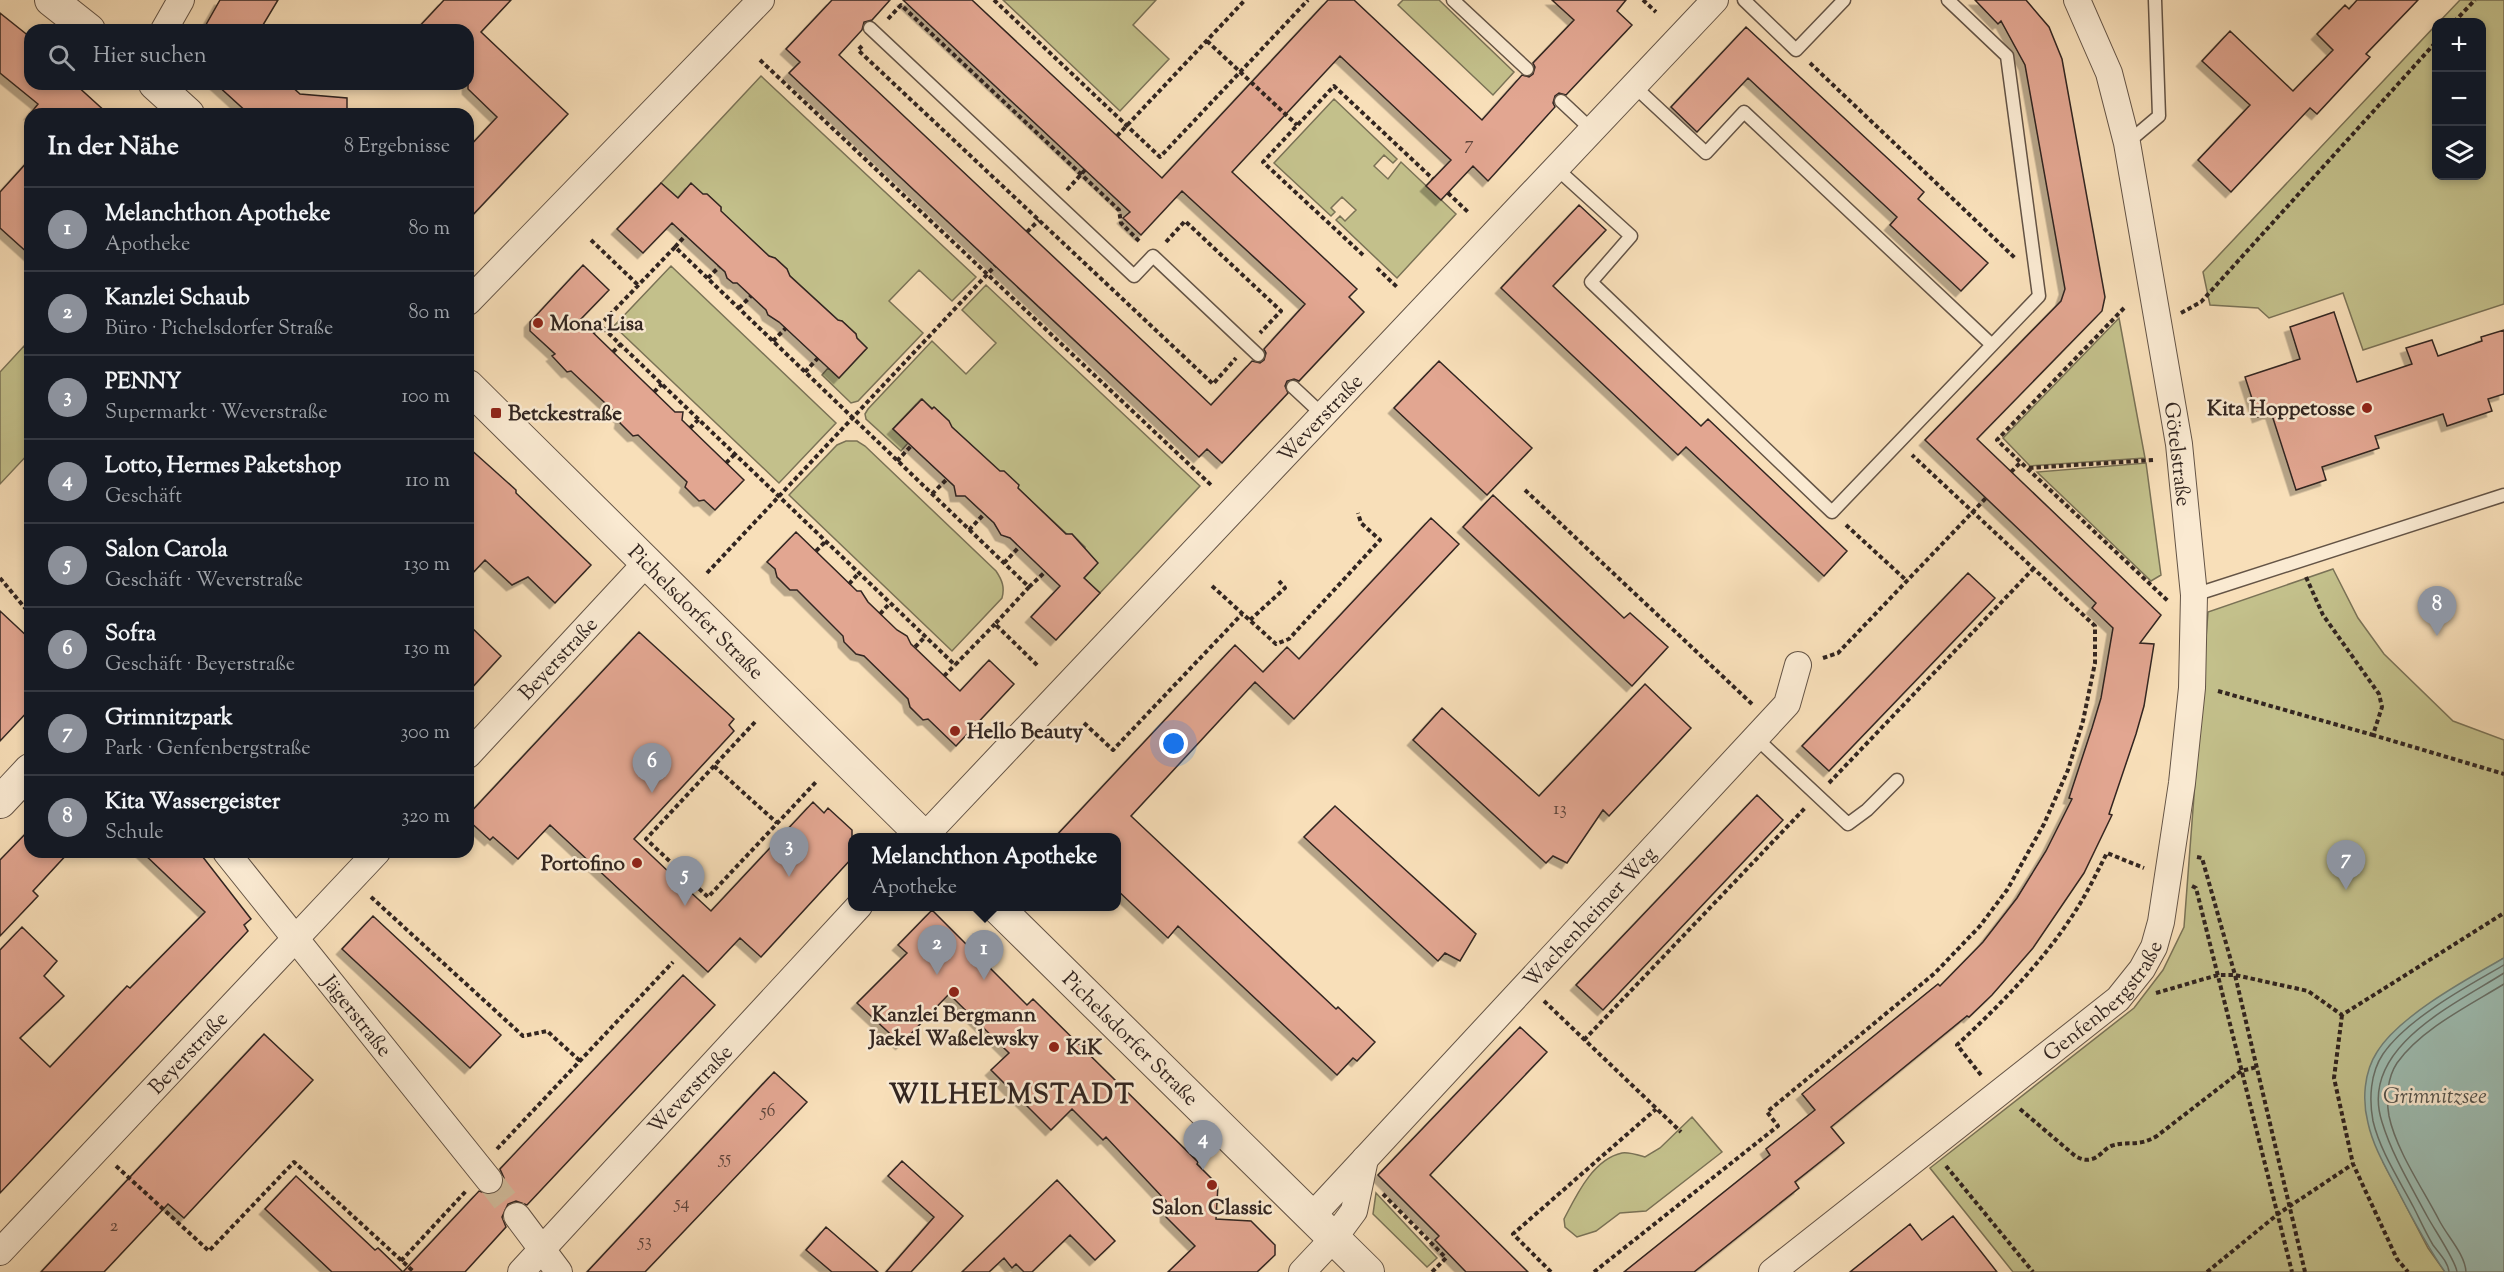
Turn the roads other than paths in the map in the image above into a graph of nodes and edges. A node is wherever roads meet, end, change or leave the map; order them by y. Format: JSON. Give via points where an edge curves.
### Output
{"nodes":[{"id":1,"x":51,"y":0,"type":"edge"},
{"id":2,"x":181,"y":0,"type":"edge"},
{"id":3,"x":761,"y":0,"type":"edge"},
{"id":4,"x":1453,"y":0,"type":"edge"},
{"id":5,"x":1715,"y":0,"type":"edge"},
{"id":6,"x":1744,"y":0,"type":"edge"},
{"id":7,"x":1844,"y":0,"type":"edge"},
{"id":8,"x":1948,"y":0,"type":"edge"},
{"id":9,"x":2077,"y":0,"type":"edge"},
{"id":10,"x":2155,"y":0,"type":"edge"},
{"id":11,"x":81,"y":24,"type":"edge"},
{"id":12,"x":167,"y":24,"type":"edge"},
{"id":13,"x":870,"y":28,"type":"dead end"},
{"id":14,"x":1527,"y":69,"type":"dead end"},
{"id":15,"x":1634,"y":86,"type":"junction"},
{"id":16,"x":162,"y":90,"type":"edge"},
{"id":17,"x":1561,"y":101,"type":"dead end"},
{"id":18,"x":181,"y":108,"type":"edge"},
{"id":19,"x":1592,"y":130,"type":"junction"},
{"id":20,"x":2127,"y":143,"type":"junction"},
{"id":21,"x":1556,"y":168,"type":"junction"},
{"id":22,"x":474,"y":296,"type":"edge"},
{"id":23,"x":1992,"y":345,"type":"junction"},
{"id":24,"x":1258,"y":355,"type":"dead end"},
{"id":25,"x":1293,"y":387,"type":"dead end"},
{"id":26,"x":474,"y":392,"type":"edge"},
{"id":27,"x":1323,"y":415,"type":"junction"},
{"id":28,"x":2504,"y":495,"type":"edge"},
{"id":29,"x":646,"y":562,"type":"junction"},
{"id":30,"x":2182,"y":599,"type":"junction"},
{"id":31,"x":1798,"y":665,"type":"road end"},
{"id":32,"x":1756,"y":738,"type":"junction"},
{"id":33,"x":474,"y":748,"type":"edge"},
{"id":34,"x":24,"y":776,"type":"edge"},
{"id":35,"x":1897,"y":780,"type":"dead end"},
{"id":36,"x":0,"y":802,"type":"edge"},
{"id":37,"x":920,"y":833,"type":"edge"},
{"id":38,"x":928,"y":833,"type":"edge"},
{"id":39,"x":231,"y":858,"type":"edge"},
{"id":40,"x":371,"y":858,"type":"edge"},
{"id":41,"x":854,"y":911,"type":"edge"},
{"id":42,"x":1001,"y":911,"type":"edge"},
{"id":43,"x":295,"y":939,"type":"junction"},
{"id":44,"x":1365,"y":1159,"type":"junction"},
{"id":45,"x":483,"y":1174,"type":"tunnel mouth"},
{"id":46,"x":517,"y":1216,"type":"tunnel mouth"},
{"id":47,"x":1312,"y":1216,"type":"junction"},
{"id":48,"x":1334,"y":1238,"type":"junction"},
{"id":49,"x":543,"y":1248,"type":"junction"},
{"id":50,"x":0,"y":1252,"type":"edge"},
{"id":51,"x":521,"y":1272,"type":"edge"},
{"id":52,"x":559,"y":1272,"type":"edge"},
{"id":53,"x":1302,"y":1272,"type":"edge"},
{"id":54,"x":1368,"y":1272,"type":"edge"},
{"id":55,"x":1772,"y":1272,"type":"edge"}],
"edges":[{"from":1,"to":11,"type":"street"},
{"from":2,"to":12,"type":"street"},
{"from":3,"to":22,"type":"street"},
{"from":4,"to":14,"type":"lane"},
{"from":5,"to":15,"type":"street","name":"Weverstraße"},
{"from":6,"to":7,"type":"lane","via":[[1796,50]]},
{"from":8,"to":23,"type":"lane","via":[[2007,56],[2037,279],[2039,296]]},
{"from":9,"to":20,"type":"street","name":"Götelstraße","via":[[2109,73]]},
{"from":10,"to":20,"type":"lane","via":[[2159,116]]},
{"from":13,"to":24,"type":"lane","via":[[1134,276],[1153,256]]},
{"from":15,"to":19,"type":"street","name":"Weverstraße"},
{"from":15,"to":23,"type":"lane","via":[[1706,153],[1744,112]]},
{"from":16,"to":18,"type":"street"},
{"from":17,"to":19,"type":"lane"},
{"from":19,"to":21,"type":"street","name":"Weverstraße"},
{"from":20,"to":30,"type":"street","name":"Götelstraße","via":[[2179,444]]},
{"from":21,"to":23,"type":"lane","via":[[1631,236],[1591,282],[1832,512]]},
{"from":21,"to":27,"type":"street","name":"Weverstraße"},
{"from":25,"to":27,"type":"lane"},
{"from":26,"to":29,"type":"street","name":"Pichelsdorfer Straße"},
{"from":27,"to":38,"type":"street","name":"Weverstraße"},
{"from":28,"to":30,"type":"lane"},
{"from":29,"to":33,"type":"street","name":"Beyerstraße"},
{"from":29,"to":37,"type":"street","name":"Pichelsdorfer Straße"},
{"from":30,"to":55,"type":"street","name":"Genfenbergstraße","via":[[2192,688],[2182,783],[2161,922],[2142,969],[2118,999]]},
{"from":31,"to":32,"type":"street","name":"Wachenheimer Weg","via":[[1787,704]]},
{"from":32,"to":35,"type":"lane","via":[[1848,824]]},
{"from":32,"to":44,"type":"street","name":"Wachenheimer Weg"},
{"from":34,"to":36,"type":"street"},
{"from":39,"to":43,"type":"street","name":"Jägerstraße"},
{"from":40,"to":43,"type":"street","name":"Beyerstraße"},
{"from":41,"to":49,"type":"street","name":"Weverstraße"},
{"from":42,"to":47,"type":"street","name":"Pichelsdorfer Straße"},
{"from":43,"to":45,"type":"street","name":"Jägerstraße"},
{"from":43,"to":50,"type":"street","name":"Beyerstraße"},
{"from":44,"to":47,"type":"street","name":"Wachenheimer Weg"},
{"from":44,"to":48,"type":"street","via":[[1354,1210]]},
{"from":46,"to":49,"type":"street"},
{"from":47,"to":48,"type":"street","name":"Pichelsdorfer Straße"},
{"from":48,"to":53,"type":"street"},
{"from":48,"to":54,"type":"street","name":"Pichelsdorfer Straße"},
{"from":49,"to":51,"type":"street","name":"Weverstraße"},
{"from":49,"to":52,"type":"street"}]}
